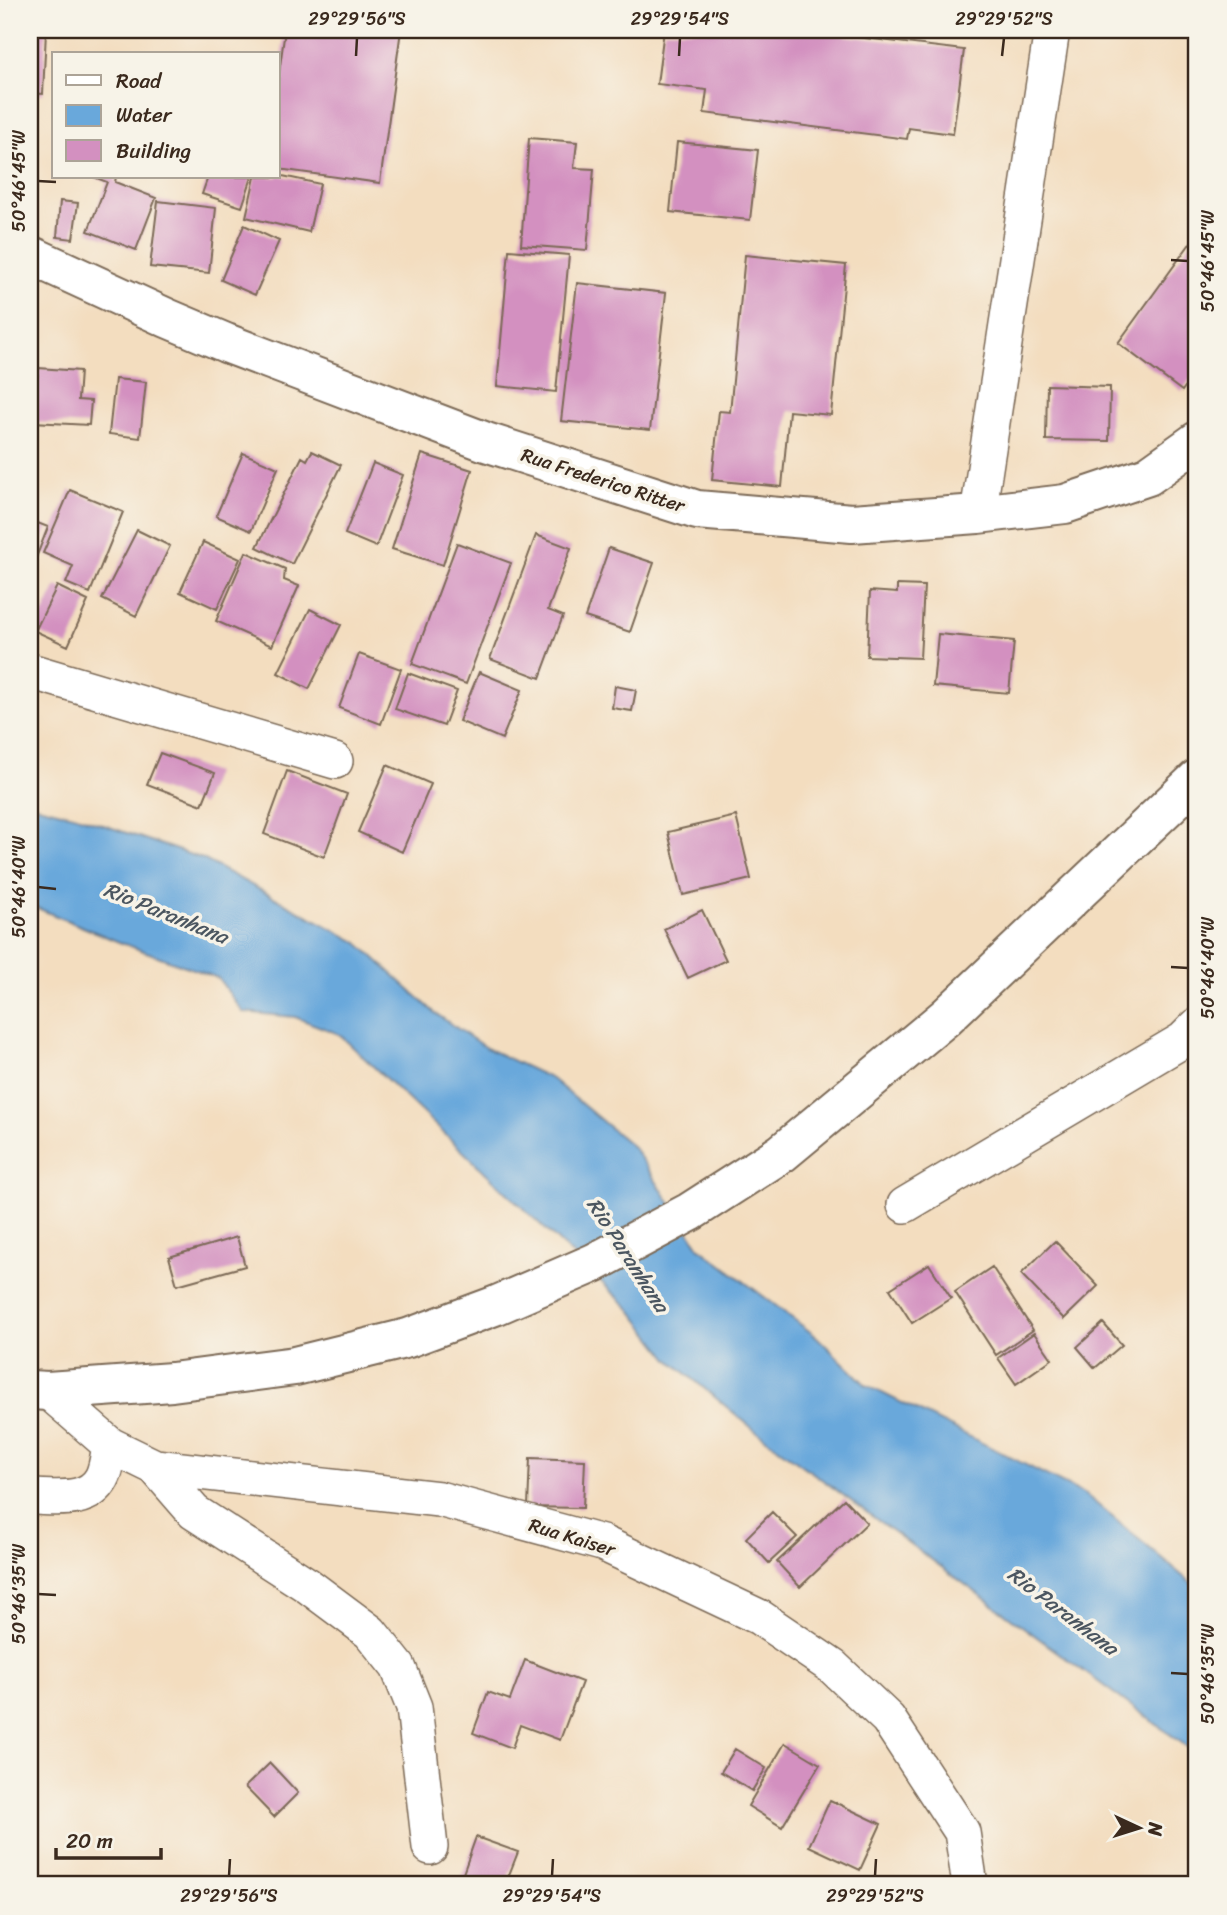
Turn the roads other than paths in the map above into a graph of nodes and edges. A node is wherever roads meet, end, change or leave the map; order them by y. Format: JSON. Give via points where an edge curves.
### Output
{"nodes":[{"id":1,"x":1052,"y":30,"type":"edge"},
{"id":2,"x":30,"y":256,"type":"edge"},
{"id":3,"x":1197,"y":441,"type":"edge"},
{"id":4,"x":978,"y":514,"type":"junction"},
{"id":5,"x":30,"y":671,"type":"edge"},
{"id":6,"x":335,"y":761,"type":"dead end"},
{"id":7,"x":1197,"y":779,"type":"edge"},
{"id":8,"x":1197,"y":1026,"type":"edge"},
{"id":9,"x":905,"y":1205,"type":"dead end"},
{"id":10,"x":39,"y":1390,"type":"edge"},
{"id":11,"x":110,"y":1445,"type":"junction"},
{"id":12,"x":155,"y":1467,"type":"junction"},
{"id":13,"x":30,"y":1497,"type":"edge"},
{"id":14,"x":430,"y":1847,"type":"dead end"},
{"id":15,"x":970,"y":1885,"type":"edge"}],
"edges":[{"from":1,"to":4,"type":"street"},
{"from":2,"to":4,"type":"main road","name":"Rua Frederico Ritter","via":[[167,318],[486,442],[697,510],[852,523]]},
{"from":3,"to":4,"type":"main road","name":"Rua Frederico Ritter","via":[[1148,476],[1065,504]]},
{"from":5,"to":6,"type":"street"},
{"from":7,"to":10,"type":"main road","via":[[946,1017],[782,1153],[690,1212],[594,1263],[497,1306],[408,1338],[295,1366],[172,1382]]},
{"from":8,"to":9,"type":"street","via":[[1183,1040]]},
{"from":10,"to":11,"type":"street","name":"Rua Kaiser"},
{"from":11,"to":12,"type":"street","name":"Rua Kaiser"},
{"from":11,"to":13,"type":"street","via":[[103,1476],[93,1490],[78,1497]]},
{"from":12,"to":14,"type":"street","via":[[194,1512],[370,1632],[398,1667],[414,1707]]},
{"from":12,"to":15,"type":"street","name":"Rua Kaiser","via":[[439,1499],[601,1543],[759,1617],[833,1667],[888,1719],[962,1832]]}]}
